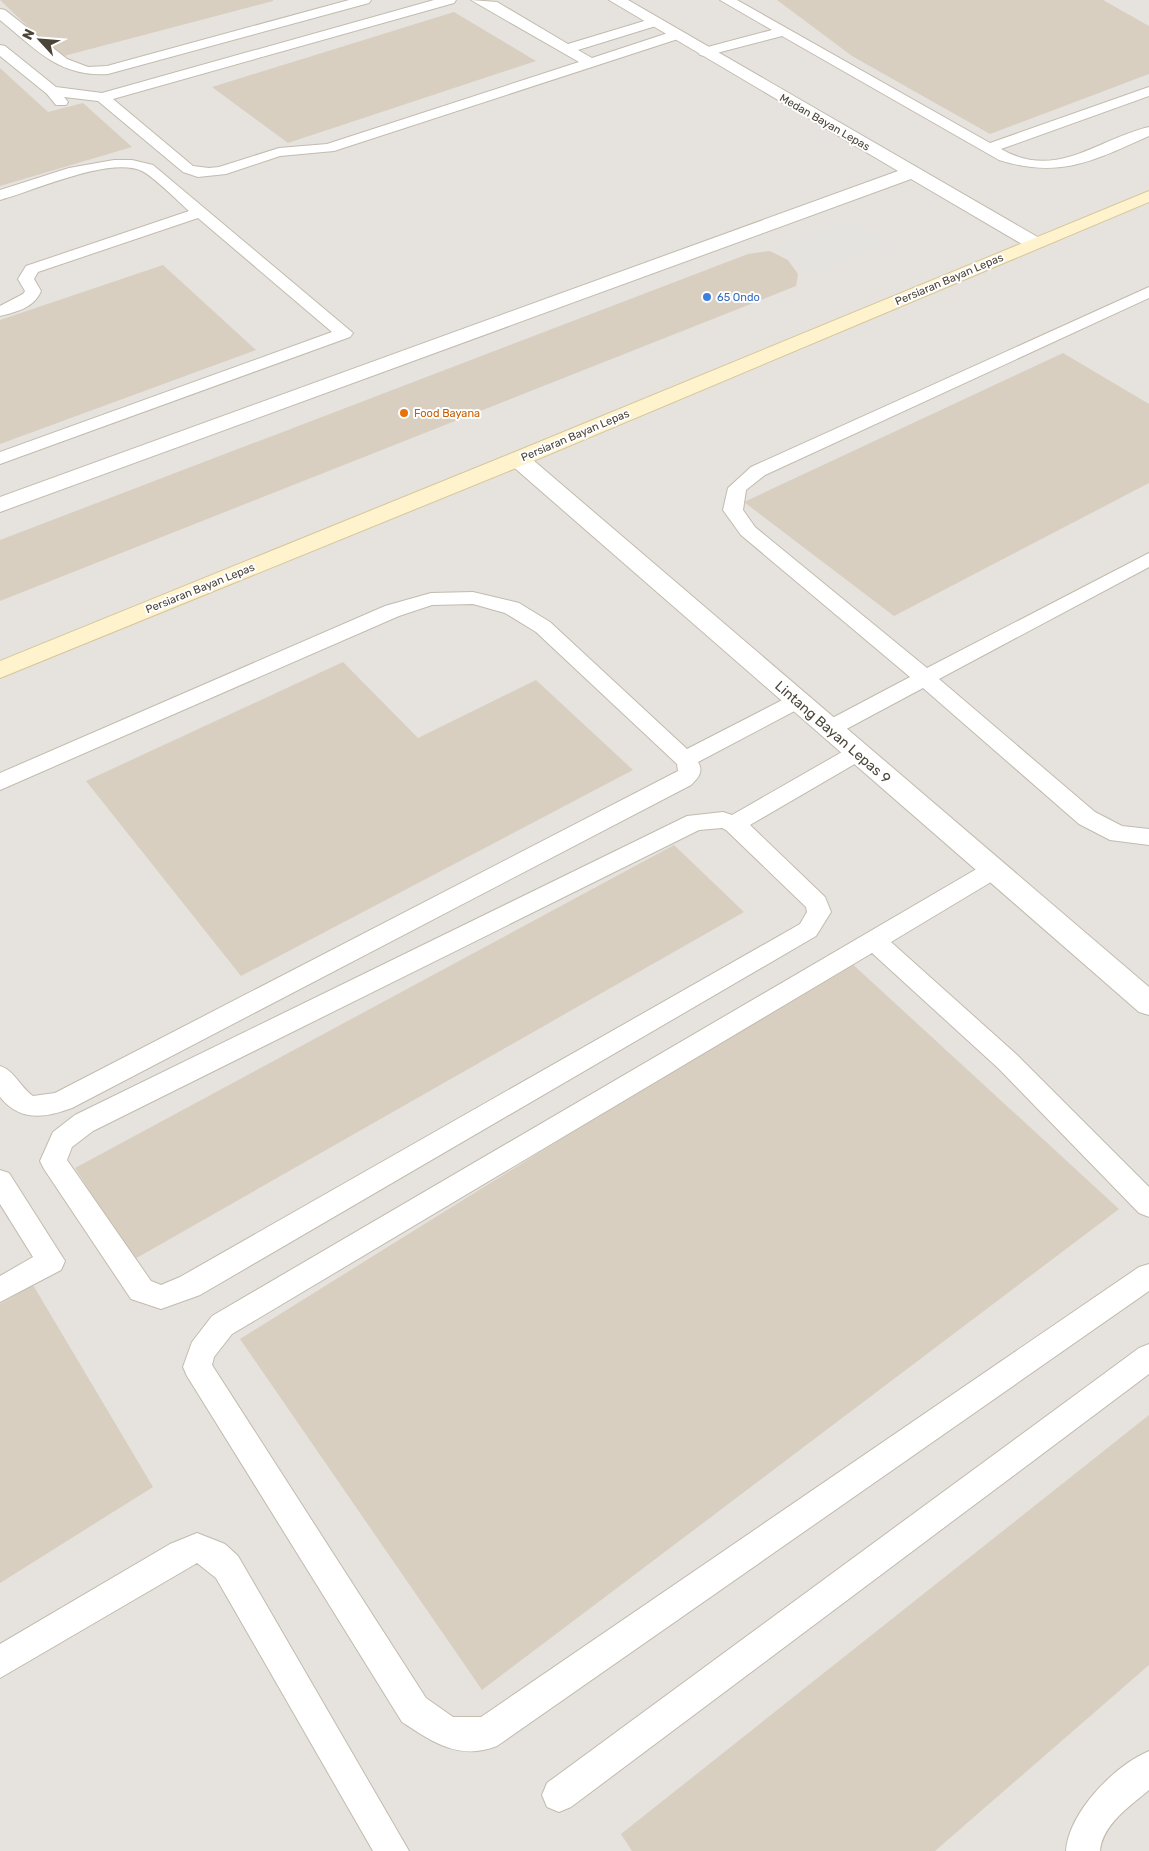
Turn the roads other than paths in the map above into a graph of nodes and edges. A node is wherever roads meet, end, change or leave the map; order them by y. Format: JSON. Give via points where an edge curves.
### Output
{"nodes":[{"id":1,"x":364,"y":0,"type":"edge"},
{"id":2,"x":449,"y":0,"type":"edge"},
{"id":3,"x":478,"y":0,"type":"edge"},
{"id":4,"x":617,"y":0,"type":"edge"},
{"id":5,"x":727,"y":0,"type":"edge"},
{"id":6,"x":0,"y":13,"type":"edge"},
{"id":7,"x":654,"y":22,"type":"junction"},
{"id":8,"x":784,"y":31,"type":"junction"},
{"id":9,"x":676,"y":35,"type":"junction"},
{"id":10,"x":0,"y":49,"type":"edge"},
{"id":11,"x":567,"y":49,"type":"junction"},
{"id":12,"x":705,"y":52,"type":"junction"},
{"id":13,"x":589,"y":62,"type":"junction"},
{"id":14,"x":52,"y":91,"type":"junction"},
{"id":15,"x":1149,"y":91,"type":"edge"},
{"id":16,"x":102,"y":97,"type":"junction"},
{"id":17,"x":65,"y":107,"type":"dead end"},
{"id":18,"x":1149,"y":132,"type":"edge"},
{"id":19,"x":989,"y":148,"type":"junction"},
{"id":20,"x":912,"y":172,"type":"junction"},
{"id":21,"x":0,"y":196,"type":"edge"},
{"id":22,"x":1149,"y":196,"type":"edge"},
{"id":23,"x":201,"y":212,"type":"junction"},
{"id":24,"x":1034,"y":243,"type":"junction"},
{"id":25,"x":1149,"y":292,"type":"edge"},
{"id":26,"x":0,"y":311,"type":"edge"},
{"id":27,"x":0,"y":458,"type":"edge"},
{"id":28,"x":518,"y":459,"type":"junction"},
{"id":29,"x":0,"y":505,"type":"edge"},
{"id":30,"x":1149,"y":559,"type":"edge"},
{"id":31,"x":0,"y":670,"type":"edge"},
{"id":32,"x":924,"y":678,"type":"junction"},
{"id":33,"x":796,"y":701,"type":"junction"},
{"id":34,"x":829,"y":729,"type":"junction"},
{"id":35,"x":857,"y":753,"type":"junction"},
{"id":36,"x":685,"y":759,"type":"junction"},
{"id":37,"x":0,"y":782,"type":"edge"},
{"id":38,"x":734,"y":824,"type":"junction"},
{"id":39,"x":1149,"y":838,"type":"edge"},
{"id":40,"x":993,"y":870,"type":"junction"},
{"id":41,"x":874,"y":940,"type":"junction"},
{"id":42,"x":1149,"y":1004,"type":"edge"},
{"id":43,"x":0,"y":1076,"type":"edge"},
{"id":44,"x":0,"y":1181,"type":"edge"},
{"id":45,"x":1149,"y":1205,"type":"edge"},
{"id":46,"x":1149,"y":1276,"type":"edge"},
{"id":47,"x":0,"y":1290,"type":"edge"},
{"id":48,"x":1149,"y":1357,"type":"edge"},
{"id":49,"x":0,"y":1662,"type":"edge"},
{"id":50,"x":1149,"y":1768,"type":"edge"},
{"id":51,"x":559,"y":1795,"type":"dead end"},
{"id":52,"x":392,"y":1851,"type":"edge"},
{"id":53,"x":1083,"y":1851,"type":"edge"}],
"edges":[{"from":1,"to":6,"type":"lane","via":[[108,70],[81,70],[62,62]]},
{"from":2,"to":16,"type":"lane"},
{"from":3,"to":11,"type":"lane"},
{"from":4,"to":7,"type":"street","name":"Medan Bayan Lepas"},
{"from":5,"to":8,"type":"lane"},
{"from":7,"to":9,"type":"street","name":"Medan Bayan Lepas"},
{"from":7,"to":11,"type":"lane"},
{"from":8,"to":12,"type":"lane"},
{"from":8,"to":19,"type":"lane"},
{"from":9,"to":12,"type":"street","name":"Medan Bayan Lepas"},
{"from":9,"to":13,"type":"lane"},
{"from":10,"to":14,"type":"lane"},
{"from":11,"to":13,"type":"lane"},
{"from":12,"to":20,"type":"street","name":"Medan Bayan Lepas"},
{"from":13,"to":16,"type":"lane","via":[[329,148],[280,152],[210,173],[193,172]]},
{"from":14,"to":16,"type":"lane"},
{"from":14,"to":17,"type":"lane"},
{"from":15,"to":19,"type":"lane"},
{"from":18,"to":19,"type":"lane","via":[[1055,166],[1019,163]]},
{"from":20,"to":24,"type":"street","name":"Medan Bayan Lepas"},
{"from":20,"to":29,"type":"street"},
{"from":21,"to":23,"type":"lane","via":[[99,165],[138,164],[148,168]]},
{"from":22,"to":24,"type":"street","name":"Persiaran Bayan Lepas"},
{"from":23,"to":26,"type":"lane","via":[[32,269],[26,279],[33,291],[32,296]]},
{"from":23,"to":27,"type":"lane","via":[[344,333]]},
{"from":24,"to":28,"type":"street","name":"Persiaran Bayan Lepas"},
{"from":25,"to":32,"type":"lane","via":[[758,471],[737,488],[733,510],[748,531]]},
{"from":28,"to":31,"type":"street","name":"Persiaran Bayan Lepas"},
{"from":28,"to":33,"type":"street","name":"Lintang Bayan Lepas 9"},
{"from":30,"to":32,"type":"lane"},
{"from":32,"to":34,"type":"lane"},
{"from":32,"to":39,"type":"lane","via":[[1087,818],[1118,834]]},
{"from":33,"to":34,"type":"street","name":"Lintang Bayan Lepas 9"},
{"from":33,"to":36,"type":"lane"},
{"from":34,"to":35,"type":"street","name":"Lintang Bayan Lepas 9"},
{"from":35,"to":38,"type":"lane"},
{"from":35,"to":40,"type":"street","name":"Lintang Bayan Lepas 9"},
{"from":36,"to":37,"type":"lane","via":[[543,627],[512,608],[473,598],[432,599],[392,611]]},
{"from":36,"to":43,"type":"lane","via":[[690,767],[683,780],[63,1101],[48,1107],[20,1103]]},
{"from":38,"to":38,"type":"lane","via":[[723,820],[696,822],[93,1119],[62,1140],[52,1161],[142,1290],[160,1297],[190,1286],[808,930],[819,912],[817,904]]},
{"from":40,"to":41,"type":"lane"},
{"from":40,"to":42,"type":"street","name":"Lintang Bayan Lepas 9"},
{"from":41,"to":45,"type":"lane","via":[[1007,1061]]},
{"from":41,"to":46,"type":"lane","via":[[222,1325],[202,1351],[197,1367],[414,1710],[448,1733],[485,1734]]},
{"from":44,"to":47,"type":"lane","via":[[52,1261]]},
{"from":48,"to":51,"type":"lane"},
{"from":49,"to":52,"type":"lane","via":[[197,1548],[214,1555],[227,1567]]},
{"from":50,"to":53,"type":"lane","via":[[1095,1817],[1082,1845]]}]}
